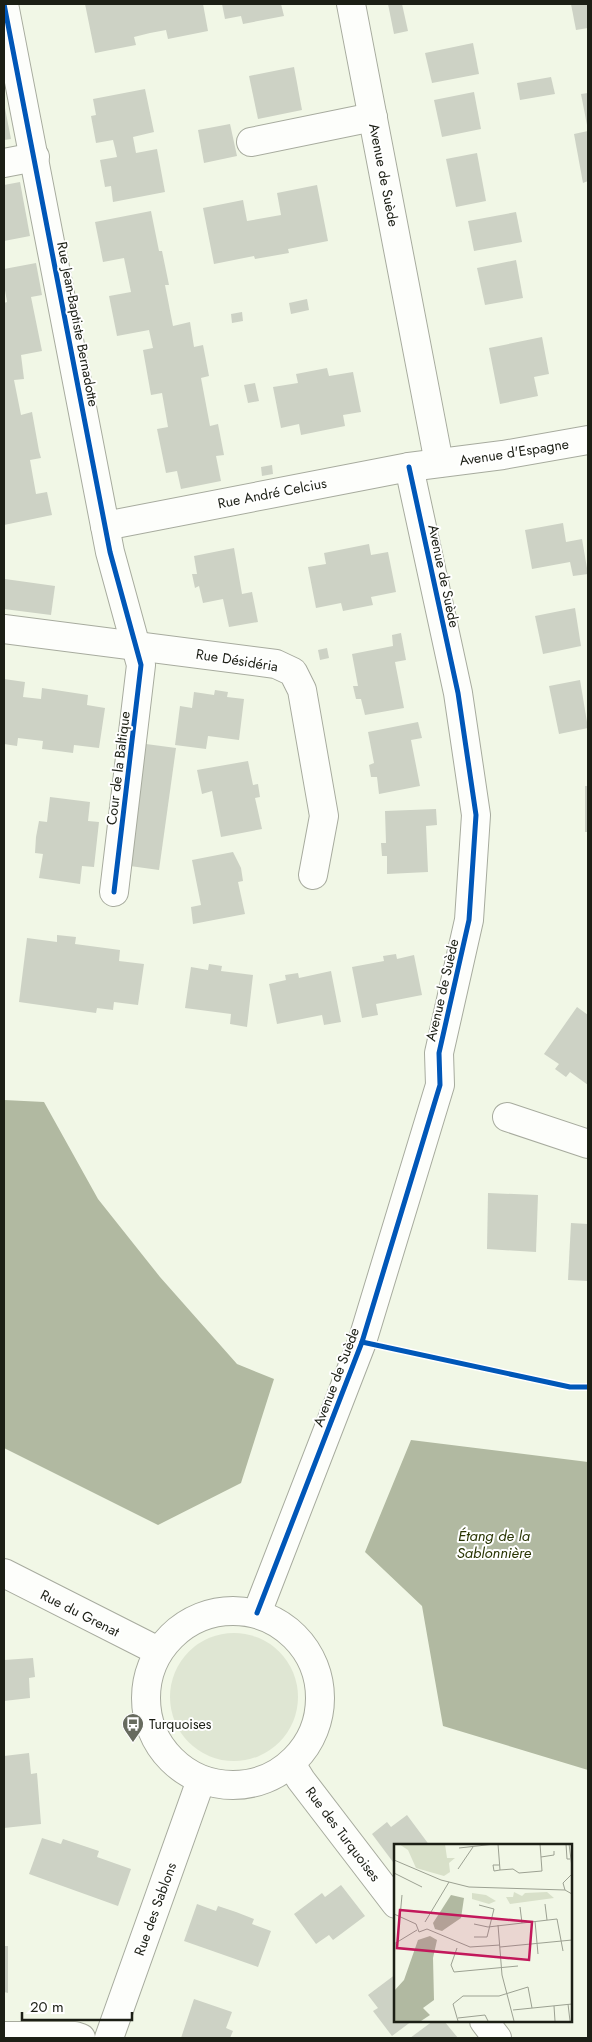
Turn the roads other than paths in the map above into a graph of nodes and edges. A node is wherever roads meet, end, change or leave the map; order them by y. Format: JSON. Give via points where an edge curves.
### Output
{"nodes":[{"id":1,"x":4,"y":4,"type":"edge"},
{"id":2,"x":351,"y":4,"type":"edge"},
{"id":3,"x":373,"y":117,"type":"junction"},
{"id":4,"x":251,"y":142,"type":"dead end"},
{"id":5,"x":35,"y":157,"type":"junction"},
{"id":6,"x":4,"y":163,"type":"edge"},
{"id":7,"x":588,"y":440,"type":"edge"},
{"id":8,"x":439,"y":463,"type":"junction"},
{"id":9,"x":409,"y":467,"type":"junction"},
{"id":10,"x":105,"y":526,"type":"junction"},
{"id":11,"x":4,"y":629,"type":"edge"},
{"id":12,"x":137,"y":646,"type":"junction"},
{"id":13,"x":313,"y":875,"type":"dead end"},
{"id":14,"x":114,"y":892,"type":"dead end"},
{"id":15,"x":508,"y":1117,"type":"dead end"},
{"id":16,"x":588,"y":1144,"type":"edge"},
{"id":17,"x":4,"y":1573,"type":"edge"},
{"id":18,"x":257,"y":1613,"type":"junction"},
{"id":19,"x":158,"y":1651,"type":"junction"},
{"id":20,"x":291,"y":1764,"type":"junction"},
{"id":21,"x":201,"y":1780,"type":"junction"},
{"id":22,"x":394,"y":1901,"type":"edge"},
{"id":23,"x":485,"y":2022,"type":"edge"},
{"id":24,"x":4,"y":2036,"type":"edge"},
{"id":25,"x":81,"y":2038,"type":"edge"},
{"id":26,"x":109,"y":2038,"type":"edge"},
{"id":27,"x":497,"y":2038,"type":"edge"}],
"edges":[{"from":1,"to":5,"type":"street","name":"Rue Jean-Baptiste Bernadotte"},
{"from":2,"to":3,"type":"street","name":"Avenue de Suède"},
{"from":3,"to":4,"type":"street"},
{"from":3,"to":8,"type":"street","name":"Avenue de Suède"},
{"from":5,"to":6,"type":"street"},
{"from":5,"to":10,"type":"street","name":"Rue Jean-Baptiste Bernadotte"},
{"from":7,"to":8,"type":"street","name":"Avenue d'Espagne"},
{"from":8,"to":9,"type":"street","name":"Rue André Celcius"},
{"from":9,"to":10,"type":"street","name":"Rue André Celcius"},
{"from":9,"to":18,"type":"street","name":"Avenue de Suède","via":[[458,694],[476,815],[469,920],[439,1053],[440,1085],[368,1323]]},
{"from":10,"to":12,"type":"street","name":"Rue Jean-Baptiste Bernadotte"},
{"from":11,"to":12,"type":"street","name":"Rue Désidéria"},
{"from":12,"to":13,"type":"street","name":"Rue Désidéria","via":[[276,664],[293,672],[302,690],[324,816]]},
{"from":12,"to":14,"type":"street","name":"Cour de la Baltique","via":[[142,666]]},
{"from":15,"to":16,"type":"street"},
{"from":17,"to":19,"type":"street","name":"Rue du Grenat"},
{"from":18,"to":19,"type":"street","via":[[229,1610],[201,1616],[177,1630]]},
{"from":18,"to":20,"type":"street","via":[[282,1625],[302,1643],[315,1667],[320,1694],[317,1721],[306,1746]]},
{"from":19,"to":21,"type":"street","via":[[147,1679],[146,1708],[151,1732],[180,1768]]},
{"from":20,"to":21,"type":"street","via":[[270,1777],[248,1784],[224,1786]]},
{"from":20,"to":22,"type":"street","name":"Rue des Turquoises"},
{"from":21,"to":26,"type":"street","name":"Rue des Sablons"},
{"from":23,"to":27,"type":"street"},
{"from":24,"to":25,"type":"street"}]}
